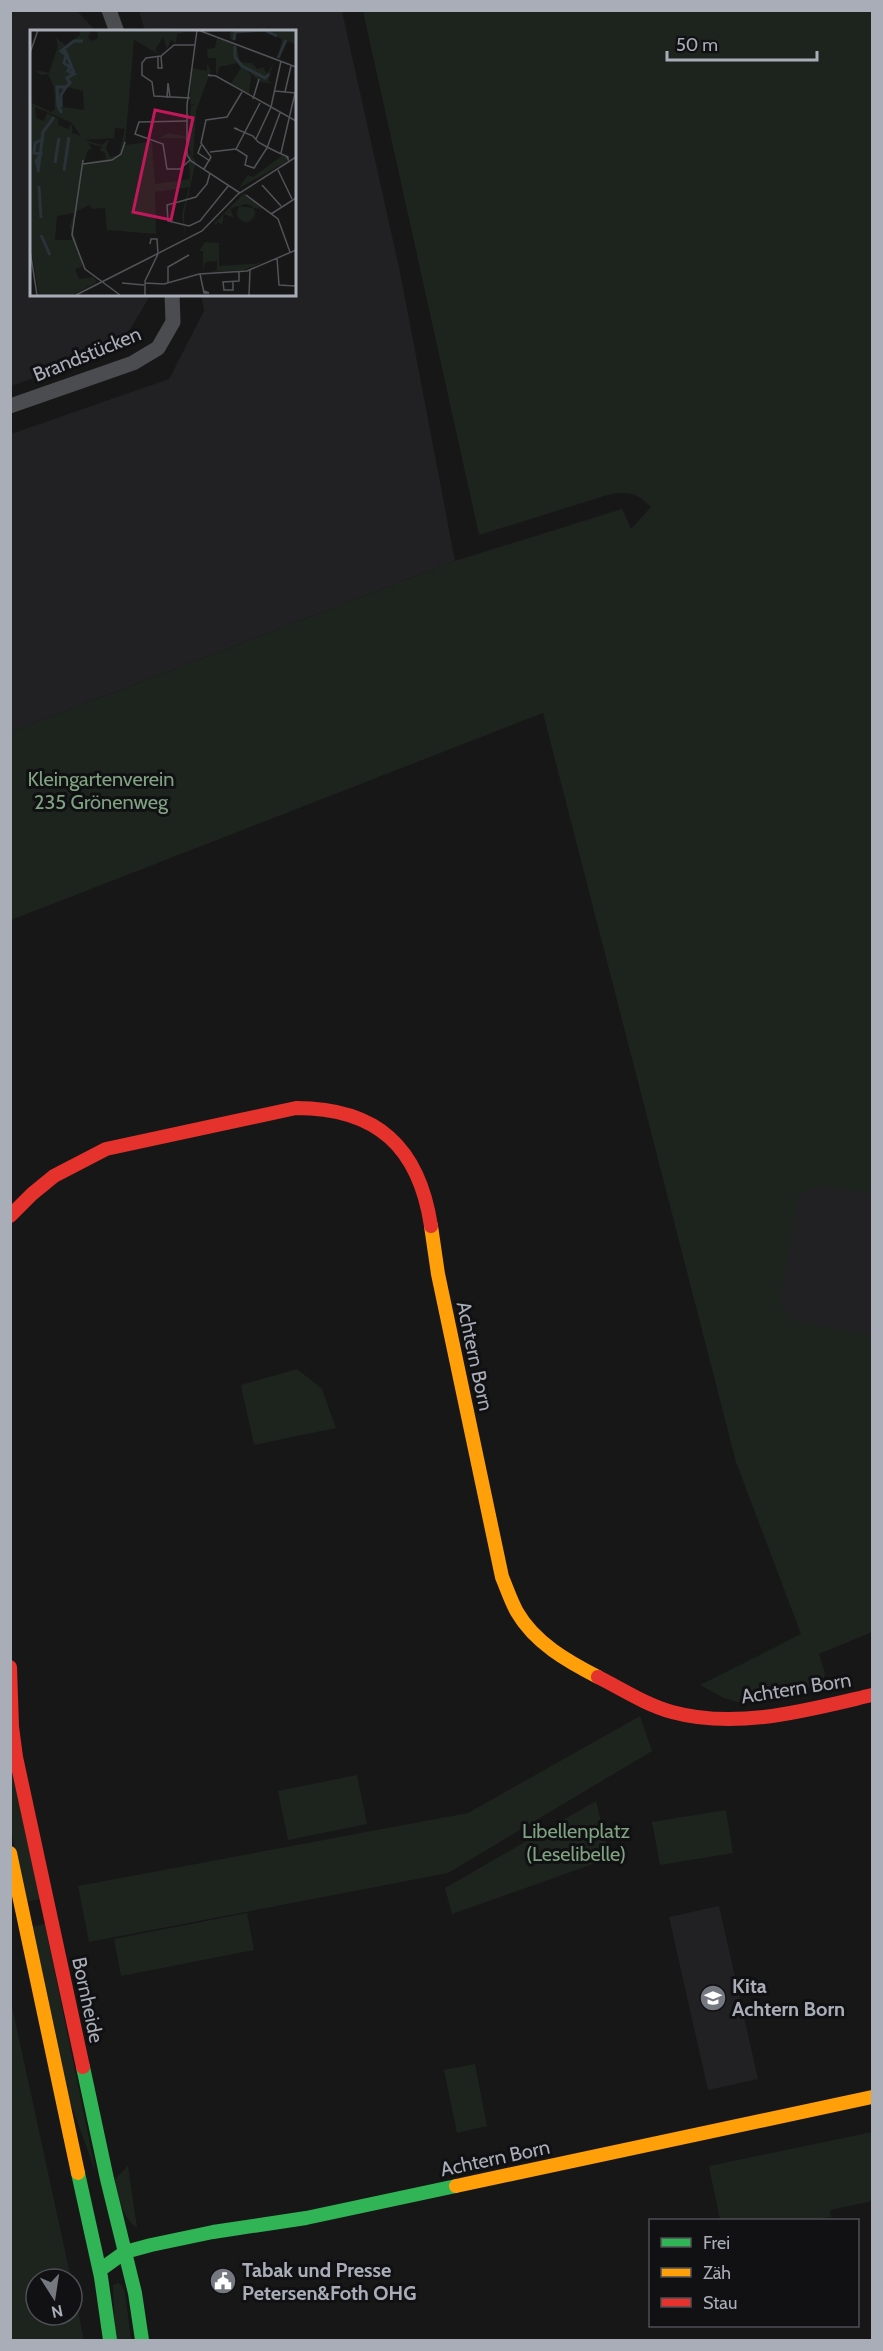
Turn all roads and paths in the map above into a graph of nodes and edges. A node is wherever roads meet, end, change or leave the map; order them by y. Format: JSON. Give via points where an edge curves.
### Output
{"nodes":[{"id":1,"x":109,"y":10,"type":"edge"},
{"id":2,"x":116,"y":30,"type":"edge"},
{"id":3,"x":172,"y":296,"type":"edge"},
{"id":4,"x":10,"y":406,"type":"edge"},
{"id":5,"x":10,"y":1216,"type":"edge"},
{"id":6,"x":10,"y":1667,"type":"edge"},
{"id":7,"x":873,"y":1695,"type":"edge"},
{"id":8,"x":10,"y":1853,"type":"edge"},
{"id":9,"x":873,"y":2097,"type":"edge"},
{"id":10,"x":70,"y":2137,"type":"junction"},
{"id":11,"x":125,"y":2253,"type":"junction"},
{"id":12,"x":100,"y":2270,"type":"junction"},
{"id":13,"x":110,"y":2340,"type":"edge"},
{"id":14,"x":142,"y":2340,"type":"edge"}],
"edges":[{"from":1,"to":2,"type":"street"},
{"from":3,"to":4,"type":"street","name":"Brandstücken","via":[[173,322],[158,348],[133,363]]},
{"from":5,"to":7,"type":"street","name":"Achtern Born","via":[[51,1177],[106,1149],[296,1108],[338,1110],[368,1120],[392,1139],[424,1191],[502,1577],[519,1617],[536,1638],[576,1666],[643,1702],[675,1714],[710,1718],[764,1716]]},
{"from":6,"to":11,"type":"street","name":"Bornheide","via":[[16,1757]]},
{"from":8,"to":10,"type":"street"},
{"from":9,"to":11,"type":"street","name":"Achtern Born"},
{"from":10,"to":11,"type":"street"},
{"from":10,"to":12,"type":"street"},
{"from":11,"to":12,"type":"street"},
{"from":11,"to":14,"type":"street","name":"Bornheide"},
{"from":12,"to":13,"type":"street"}]}
